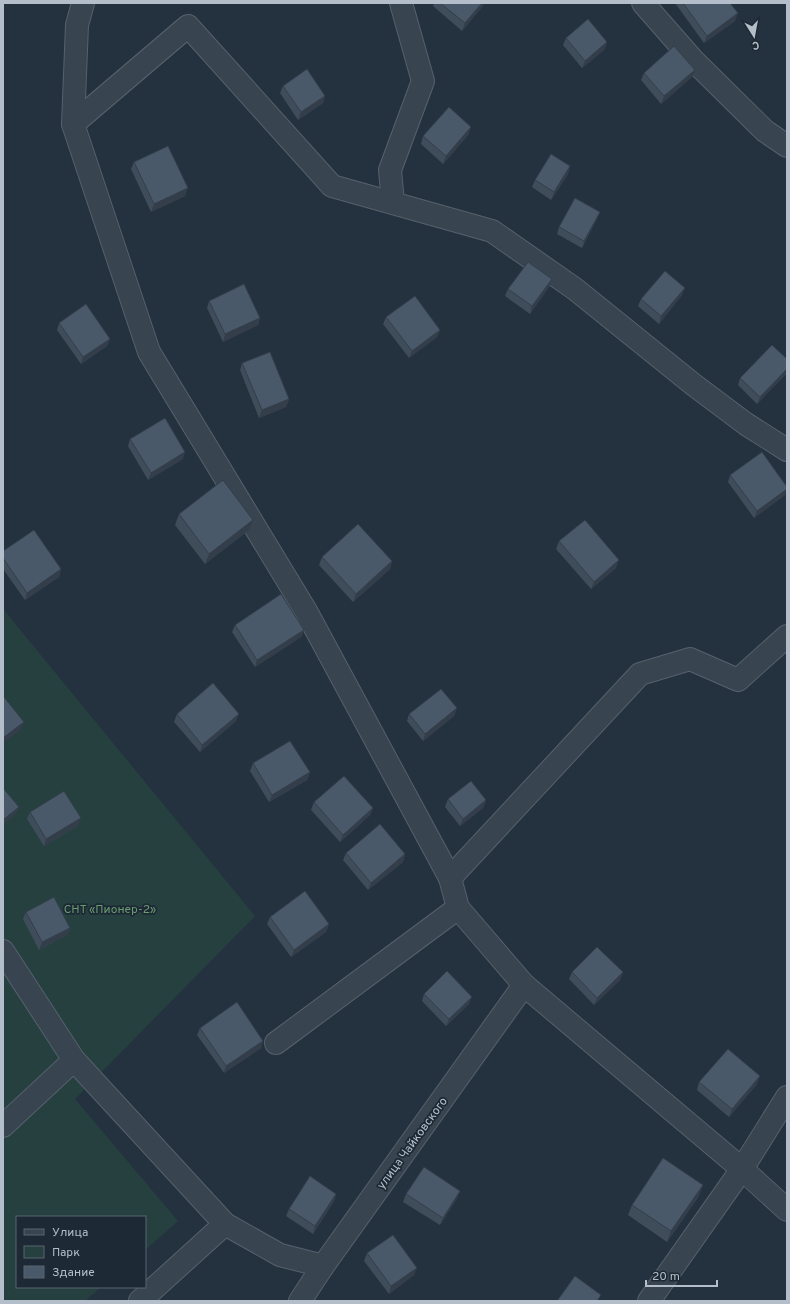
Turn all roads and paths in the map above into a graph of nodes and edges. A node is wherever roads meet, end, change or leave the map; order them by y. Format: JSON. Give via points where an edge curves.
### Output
{"nodes":[{"id":1,"x":83,"y":3,"type":"edge"},
{"id":2,"x":401,"y":3,"type":"edge"},
{"id":3,"x":643,"y":3,"type":"edge"},
{"id":4,"x":73,"y":124,"type":"junction"},
{"id":5,"x":787,"y":146,"type":"edge"},
{"id":6,"x":393,"y":203,"type":"junction"},
{"id":7,"x":787,"y":450,"type":"edge"},
{"id":8,"x":787,"y":636,"type":"edge"},
{"id":9,"x":450,"y":878,"type":"junction"},
{"id":10,"x":458,"y":908,"type":"junction"},
{"id":11,"x":3,"y":951,"type":"edge"},
{"id":12,"x":524,"y":985,"type":"junction"},
{"id":13,"x":276,"y":1043,"type":"dead end"},
{"id":14,"x":74,"y":1060,"type":"junction"},
{"id":15,"x":787,"y":1097,"type":"edge"},
{"id":16,"x":3,"y":1126,"type":"edge"},
{"id":17,"x":742,"y":1169,"type":"junction"},
{"id":18,"x":787,"y":1210,"type":"edge"},
{"id":19,"x":225,"y":1224,"type":"junction"},
{"id":20,"x":323,"y":1266,"type":"junction"},
{"id":21,"x":140,"y":1301,"type":"edge"},
{"id":22,"x":300,"y":1301,"type":"edge"},
{"id":23,"x":649,"y":1301,"type":"edge"}],
"edges":[{"from":1,"to":4,"type":"street","via":[[76,25]]},
{"from":2,"to":6,"type":"street","via":[[423,81],[390,170]]},
{"from":3,"to":5,"type":"street","via":[[693,60],[765,131]]},
{"from":4,"to":6,"type":"street","via":[[188,26],[332,186]]},
{"from":4,"to":9,"type":"street","via":[[149,352],[306,611]]},
{"from":6,"to":7,"type":"street","via":[[492,231],[575,289],[746,424]]},
{"from":8,"to":9,"type":"street","via":[[738,680],[690,659],[640,674]]},
{"from":9,"to":10,"type":"street"},
{"from":10,"to":12,"type":"street"},
{"from":10,"to":13,"type":"street"},
{"from":11,"to":14,"type":"street"},
{"from":12,"to":17,"type":"street"},
{"from":12,"to":20,"type":"street","name":"улица Чайковского"},
{"from":14,"to":16,"type":"street"},
{"from":14,"to":19,"type":"street"},
{"from":15,"to":17,"type":"street"},
{"from":17,"to":18,"type":"street"},
{"from":17,"to":23,"type":"street"},
{"from":19,"to":20,"type":"street","via":[[280,1254]]},
{"from":19,"to":21,"type":"street"},
{"from":20,"to":22,"type":"street","name":"улица Чайковского"}]}
